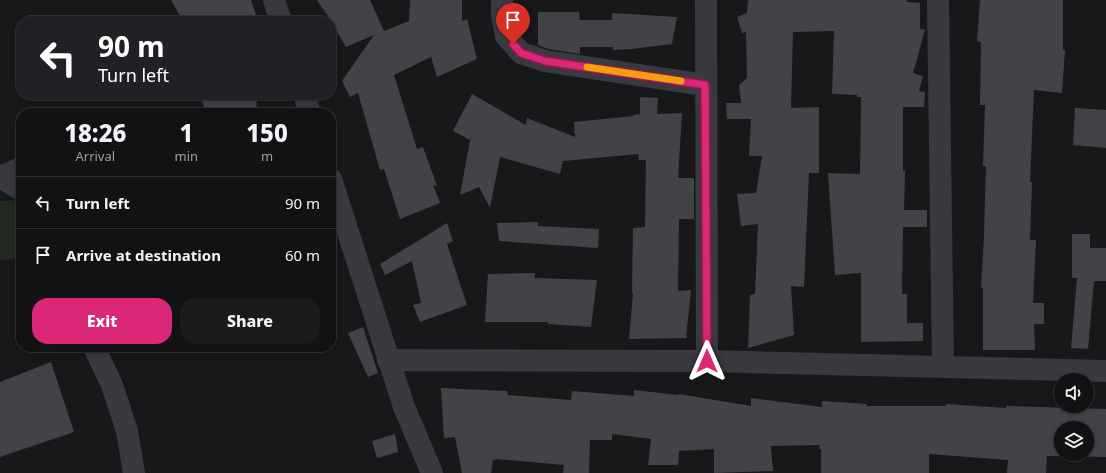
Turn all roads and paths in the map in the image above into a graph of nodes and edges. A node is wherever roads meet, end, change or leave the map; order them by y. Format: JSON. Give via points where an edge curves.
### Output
{"nodes":[{"id":1,"x":274,"y":0,"type":"edge"},
{"id":2,"x":502,"y":0,"type":"edge"},
{"id":3,"x":706,"y":0,"type":"edge"},
{"id":4,"x":938,"y":0,"type":"edge"},
{"id":5,"x":279,"y":16,"type":"edge"},
{"id":6,"x":705,"y":85,"type":"junction"},
{"id":7,"x":16,"y":170,"type":"edge"},
{"id":8,"x":0,"y":177,"type":"edge"},
{"id":9,"x":16,"y":187,"type":"edge"},
{"id":10,"x":336,"y":195,"type":"edge"},
{"id":11,"x":96,"y":352,"type":"edge"},
{"id":12,"x":388,"y":360,"type":"junction"},
{"id":13,"x":707,"y":361,"type":"junction"},
{"id":14,"x":943,"y":367,"type":"junction"},
{"id":15,"x":1106,"y":371,"type":"edge"},
{"id":16,"x":134,"y":473,"type":"edge"},
{"id":17,"x":432,"y":473,"type":"edge"}],
"edges":[{"from":1,"to":5,"type":"street"},
{"from":2,"to":6,"type":"street","via":[[506,36],[521,53],[545,61]]},
{"from":3,"to":6,"type":"street"},
{"from":4,"to":14,"type":"street"},
{"from":6,"to":13,"type":"street"},
{"from":7,"to":8,"type":"street"},
{"from":8,"to":9,"type":"street"},
{"from":10,"to":12,"type":"street"},
{"from":11,"to":16,"type":"street","via":[[112,385],[127,431]]},
{"from":12,"to":13,"type":"street"},
{"from":12,"to":17,"type":"street","via":[[404,407]]},
{"from":13,"to":14,"type":"street"},
{"from":14,"to":15,"type":"street"}]}
